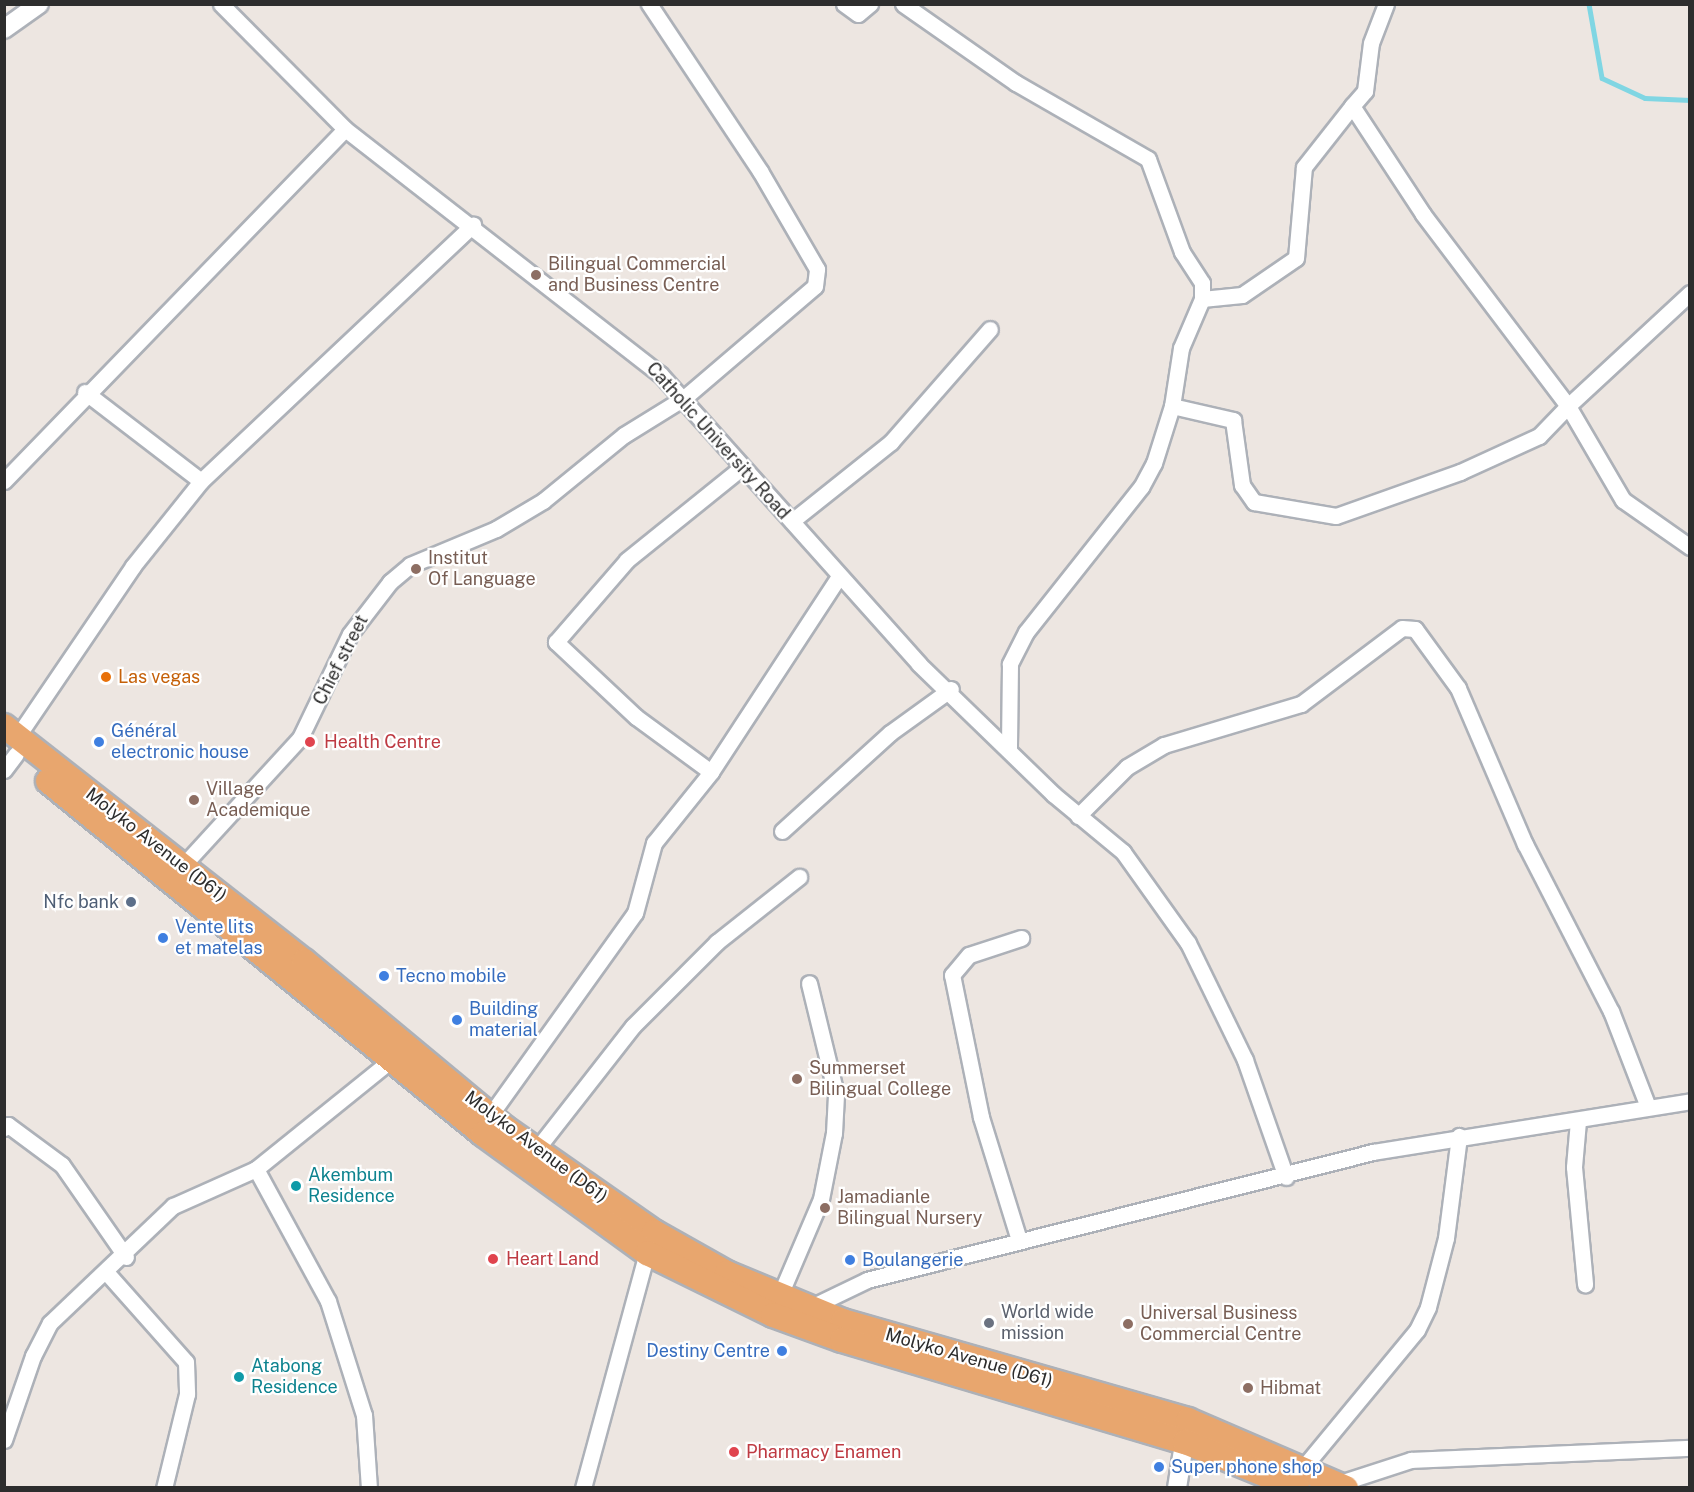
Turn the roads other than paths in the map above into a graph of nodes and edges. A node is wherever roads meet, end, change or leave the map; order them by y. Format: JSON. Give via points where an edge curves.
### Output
{"nodes":[{"id":1,"x":39,"y":4,"type":"edge"},
{"id":2,"x":221,"y":4,"type":"edge"},
{"id":3,"x":649,"y":4,"type":"edge"},
{"id":4,"x":844,"y":4,"type":"edge"},
{"id":5,"x":870,"y":4,"type":"edge"},
{"id":6,"x":903,"y":4,"type":"edge"},
{"id":7,"x":1386,"y":4,"type":"edge"},
{"id":8,"x":4,"y":29,"type":"edge"},
{"id":9,"x":1352,"y":106,"type":"junction"},
{"id":10,"x":345,"y":129,"type":"junction"},
{"id":11,"x":473,"y":225,"type":"junction"},
{"id":12,"x":1689,"y":293,"type":"edge"},
{"id":13,"x":1202,"y":299,"type":"junction"},
{"id":14,"x":990,"y":329,"type":"dead end"},
{"id":15,"x":85,"y":392,"type":"junction"},
{"id":16,"x":684,"y":398,"type":"junction"},
{"id":17,"x":1172,"y":406,"type":"junction"},
{"id":18,"x":1568,"y":406,"type":"junction"},
{"id":19,"x":741,"y":468,"type":"junction"},
{"id":20,"x":4,"y":481,"type":"edge"},
{"id":21,"x":201,"y":481,"type":"junction"},
{"id":22,"x":792,"y":521,"type":"junction"},
{"id":23,"x":1689,"y":547,"type":"edge"},
{"id":24,"x":838,"y":578,"type":"junction"},
{"id":25,"x":951,"y":688,"type":"junction"},
{"id":26,"x":9,"y":746,"type":"edge"},
{"id":27,"x":1009,"y":748,"type":"junction"},
{"id":28,"x":711,"y":772,"type":"junction"},
{"id":29,"x":1078,"y":816,"type":"junction"},
{"id":30,"x":782,"y":831,"type":"dead end"},
{"id":31,"x":177,"y":873,"type":"junction"},
{"id":32,"x":799,"y":877,"type":"dead end"},
{"id":33,"x":1021,"y":938,"type":"dead end"},
{"id":34,"x":809,"y":983,"type":"dead end"},
{"id":35,"x":391,"y":1060,"type":"junction"},
{"id":36,"x":1689,"y":1101,"type":"edge"},
{"id":37,"x":1648,"y":1107,"type":"junction"},
{"id":38,"x":491,"y":1114,"type":"junction"},
{"id":39,"x":1578,"y":1121,"type":"junction"},
{"id":40,"x":4,"y":1128,"type":"edge"},
{"id":41,"x":1459,"y":1136,"type":"junction"},
{"id":42,"x":536,"y":1150,"type":"junction"},
{"id":43,"x":256,"y":1169,"type":"junction"},
{"id":44,"x":1286,"y":1177,"type":"junction"},
{"id":45,"x":1019,"y":1240,"type":"junction"},
{"id":46,"x":648,"y":1253,"type":"junction"},
{"id":47,"x":126,"y":1257,"type":"junction"},
{"id":48,"x":107,"y":1273,"type":"junction"},
{"id":49,"x":1585,"y":1284,"type":"dead end"},
{"id":50,"x":780,"y":1295,"type":"junction"},
{"id":51,"x":809,"y":1308,"type":"junction"},
{"id":52,"x":1186,"y":1431,"type":"junction"},
{"id":53,"x":4,"y":1440,"type":"edge"},
{"id":54,"x":1689,"y":1448,"type":"edge"},
{"id":55,"x":1299,"y":1478,"type":"edge"},
{"id":56,"x":1342,"y":1486,"type":"edge"},
{"id":57,"x":164,"y":1488,"type":"edge"},
{"id":58,"x":369,"y":1488,"type":"edge"},
{"id":59,"x":583,"y":1488,"type":"edge"},
{"id":60,"x":1177,"y":1488,"type":"edge"}],
"edges":[{"from":1,"to":8,"type":"street"},
{"from":2,"to":10,"type":"street","name":"Catholic University Road"},
{"from":3,"to":16,"type":"street","name":"Chief street","via":[[760,171],[818,278],[784,314]]},
{"from":4,"to":5,"type":"street","via":[[858,14]]},
{"from":6,"to":13,"type":"street","via":[[1016,83],[1148,159],[1182,252],[1202,283]]},
{"from":7,"to":9,"type":"street","via":[[1371,43],[1365,91]]},
{"from":9,"to":13,"type":"street","via":[[1304,167],[1296,258],[1242,295]]},
{"from":9,"to":18,"type":"street","via":[[1423,214]]},
{"from":10,"to":11,"type":"street","name":"Catholic University Road"},
{"from":10,"to":15,"type":"street","via":[[199,285]]},
{"from":11,"to":16,"type":"street","name":"Catholic University Road","via":[[604,326]]},
{"from":11,"to":21,"type":"street"},
{"from":12,"to":18,"type":"street"},
{"from":13,"to":17,"type":"street","via":[[1181,348]]},
{"from":14,"to":22,"type":"street","via":[[891,442]]},
{"from":15,"to":20,"type":"street"},
{"from":15,"to":21,"type":"street"},
{"from":16,"to":19,"type":"street","name":"Catholic University Road"},
{"from":16,"to":31,"type":"street","name":"Chief street","via":[[624,435],[543,501],[496,529],[410,565],[390,582],[350,633],[300,738]]},
{"from":17,"to":18,"type":"street","via":[[1233,420],[1242,485],[1254,501],[1336,516],[1460,472],[1539,436]]},
{"from":17,"to":27,"type":"street","via":[[1141,487],[1026,632],[1010,664]]},
{"from":18,"to":23,"type":"street","via":[[1623,500]]},
{"from":19,"to":22,"type":"street","name":"Catholic University Road"},
{"from":19,"to":28,"type":"street","via":[[627,560],[556,642],[636,717]]},
{"from":21,"to":26,"type":"street","via":[[127,573]]},
{"from":22,"to":24,"type":"street","name":"Catholic University Road"},
{"from":24,"to":25,"type":"street","name":"Catholic University Road","via":[[920,664]]},
{"from":24,"to":28,"type":"street"},
{"from":25,"to":27,"type":"street","name":"Catholic University Road"},
{"from":25,"to":30,"type":"street","via":[[890,732]]},
{"from":26,"to":31,"type":"highway","name":"Molyko Avenue (D61)"},
{"from":27,"to":29,"type":"street","name":"Catholic University Road"},
{"from":28,"to":38,"type":"street","via":[[654,843],[635,913]]},
{"from":29,"to":37,"type":"street","via":[[1127,767],[1164,745],[1301,704],[1402,628],[1415,629],[1458,688],[1525,844],[1611,1011]]},
{"from":29,"to":44,"type":"street","name":"Catholic University Road","via":[[1136,866],[1188,943],[1248,1069]]},
{"from":31,"to":35,"type":"highway","name":"Molyko Avenue (D61)"},
{"from":31,"to":38,"type":"highway","name":"Molyko Avenue (D61)"},
{"from":32,"to":42,"type":"street","via":[[717,942],[633,1026]]},
{"from":33,"to":45,"type":"street","via":[[969,955],[952,975],[981,1117]]},
{"from":34,"to":50,"type":"street","via":[[836,1094],[834,1133],[821,1199]]},
{"from":35,"to":43,"type":"street"},
{"from":35,"to":46,"type":"highway","name":"Molyko Avenue (D61)","via":[[524,1167]]},
{"from":36,"to":37,"type":"street"},
{"from":37,"to":39,"type":"street"},
{"from":38,"to":42,"type":"highway","name":"Molyko Avenue (D61)"},
{"from":39,"to":41,"type":"street"},
{"from":39,"to":49,"type":"street","via":[[1574,1167]]},
{"from":40,"to":47,"type":"street","via":[[8,1125],[62,1164]]},
{"from":41,"to":44,"type":"street","via":[[1373,1152]]},
{"from":41,"to":55,"type":"street","via":[[1446,1238],[1428,1307],[1417,1330]]},
{"from":42,"to":50,"type":"highway","name":"Molyko Avenue (D61)","via":[[654,1232]]},
{"from":43,"to":47,"type":"street","via":[[174,1206]]},
{"from":43,"to":58,"type":"street","via":[[328,1301],[364,1415]]},
{"from":44,"to":45,"type":"street"},
{"from":45,"to":51,"type":"street","via":[[867,1280]]},
{"from":46,"to":52,"type":"highway","name":"Molyko Avenue (D61)","via":[[773,1315],[842,1340]]},
{"from":46,"to":59,"type":"street"},
{"from":47,"to":48,"type":"street"},
{"from":48,"to":53,"type":"street","via":[[50,1323],[33,1356]]},
{"from":48,"to":57,"type":"street","via":[[186,1362],[187,1394]]},
{"from":50,"to":51,"type":"highway","name":"Molyko Avenue (D61)"},
{"from":51,"to":52,"type":"highway","name":"Molyko Avenue (D61)"},
{"from":52,"to":55,"type":"highway"},
{"from":52,"to":60,"type":"street"},
{"from":54,"to":56,"type":"street","via":[[1411,1460]]},
{"from":55,"to":56,"type":"highway"}]}
